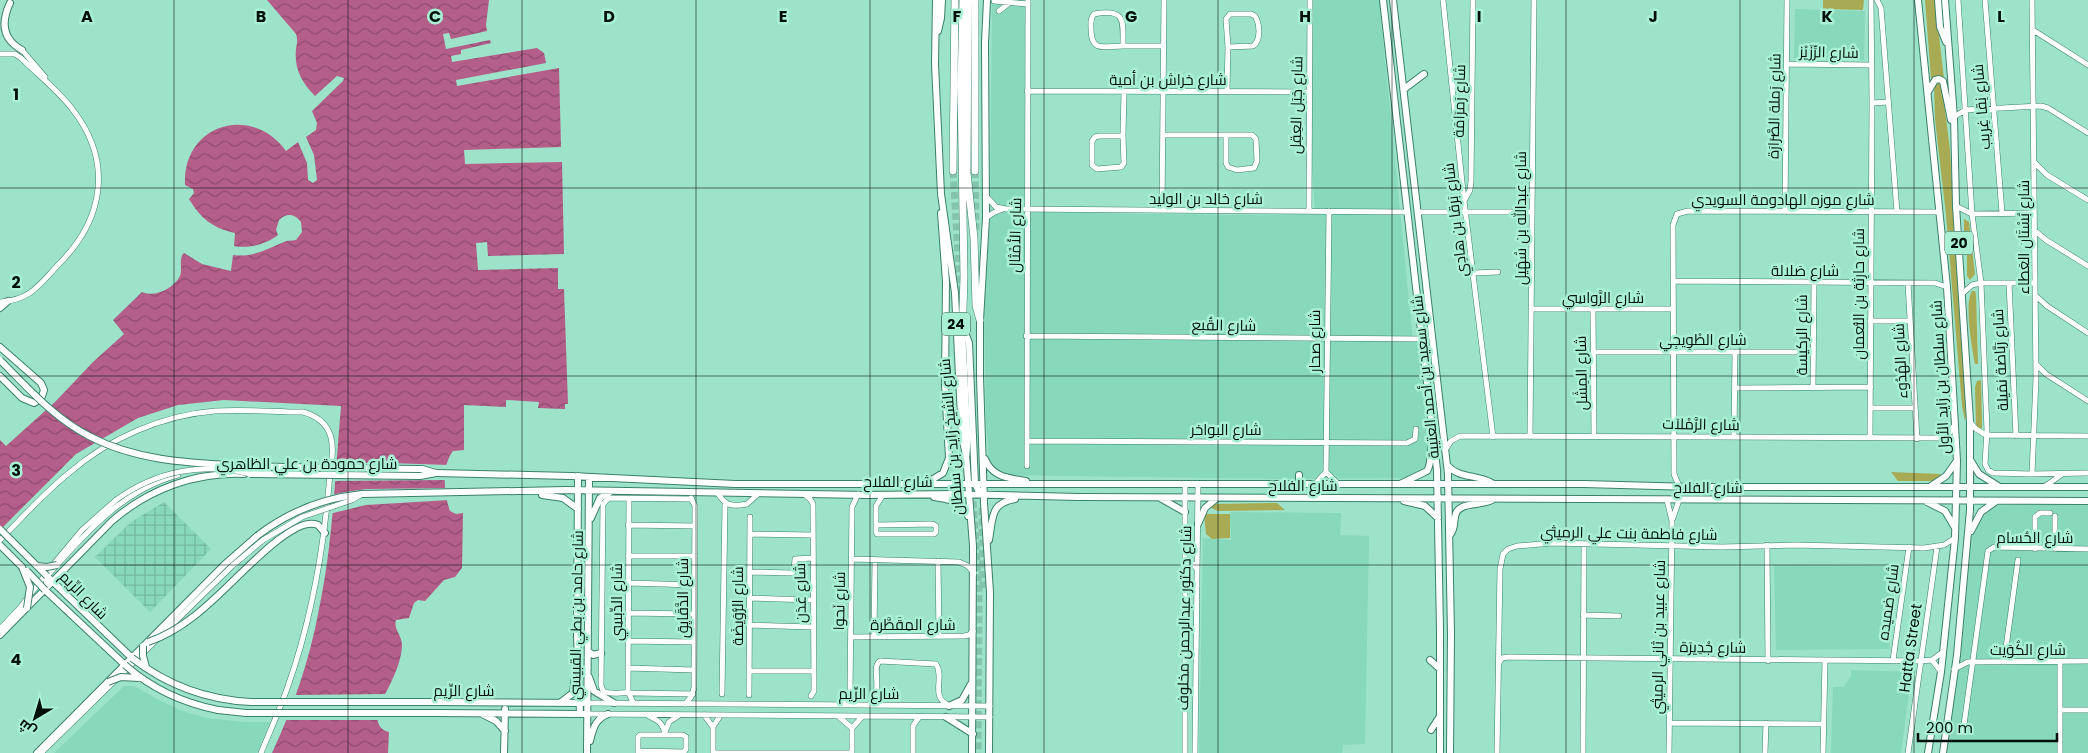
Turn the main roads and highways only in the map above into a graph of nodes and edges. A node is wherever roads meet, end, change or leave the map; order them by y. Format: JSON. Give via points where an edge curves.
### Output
{"nodes":[{"id":1,"x":936,"y":0,"type":"edge"},
{"id":2,"x":942,"y":0,"type":"edge"},
{"id":3,"x":955,"y":0,"type":"edge"},
{"id":4,"x":963,"y":0,"type":"edge"},
{"id":5,"x":968,"y":0,"type":"edge"},
{"id":6,"x":974,"y":0,"type":"edge"},
{"id":7,"x":1383,"y":0,"type":"edge"},
{"id":8,"x":1393,"y":0,"type":"edge"},
{"id":9,"x":1918,"y":0,"type":"edge"},
{"id":10,"x":1938,"y":0,"type":"edge"},
{"id":11,"x":1945,"y":0,"type":"edge"},
{"id":12,"x":11,"y":1,"type":"edge"},
{"id":13,"x":991,"y":1,"type":"edge"},
{"id":14,"x":0,"y":13,"type":"edge"},
{"id":15,"x":935,"y":39,"type":"junction"},
{"id":16,"x":1948,"y":46,"type":"junction"},
{"id":17,"x":22,"y":50,"type":"road end"},
{"id":18,"x":1424,"y":74,"type":"dead end"},
{"id":19,"x":1404,"y":90,"type":"junction"},
{"id":20,"x":1927,"y":93,"type":"junction"},
{"id":21,"x":1954,"y":125,"type":"junction"},
{"id":22,"x":953,"y":171,"type":"tunnel mouth"},
{"id":23,"x":974,"y":171,"type":"tunnel mouth"},
{"id":24,"x":941,"y":194,"type":"junction"},
{"id":25,"x":8,"y":301,"type":"road end"},
{"id":26,"x":0,"y":308,"type":"edge"},
{"id":27,"x":980,"y":320,"type":"junction"},
{"id":28,"x":962,"y":324,"type":"junction"},
{"id":29,"x":0,"y":347,"type":"edge"},
{"id":30,"x":0,"y":360,"type":"edge"},
{"id":31,"x":0,"y":376,"type":"edge"},
{"id":32,"x":1434,"y":440,"type":"junction"},
{"id":33,"x":983,"y":453,"type":"junction"},
{"id":34,"x":966,"y":454,"type":"junction"},
{"id":35,"x":1970,"y":457,"type":"junction"},
{"id":36,"x":1957,"y":461,"type":"junction"},
{"id":37,"x":1447,"y":465,"type":"junction"},
{"id":38,"x":436,"y":473,"type":"junction"},
{"id":39,"x":520,"y":475,"type":"joint"},
{"id":40,"x":1299,"y":475,"type":"dead end"},
{"id":41,"x":578,"y":476,"type":"junction"},
{"id":42,"x":589,"y":477,"type":"junction"},
{"id":43,"x":916,"y":483,"type":"junction"},
{"id":44,"x":968,"y":484,"type":"junction"},
{"id":45,"x":976,"y":484,"type":"junction"},
{"id":46,"x":984,"y":484,"type":"junction"},
{"id":47,"x":1052,"y":484,"type":"junction"},
{"id":48,"x":1299,"y":484,"type":"junction"},
{"id":49,"x":1400,"y":484,"type":"junction"},
{"id":50,"x":1438,"y":484,"type":"junction"},
{"id":51,"x":1448,"y":484,"type":"junction"},
{"id":52,"x":1493,"y":484,"type":"junction"},
{"id":53,"x":1956,"y":486,"type":"junction"},
{"id":54,"x":1970,"y":486,"type":"junction"},
{"id":55,"x":1930,"y":487,"type":"junction"},
{"id":56,"x":1999,"y":487,"type":"junction"},
{"id":57,"x":2088,"y":487,"type":"edge"},
{"id":58,"x":578,"y":491,"type":"junction"},
{"id":59,"x":589,"y":491,"type":"junction"},
{"id":60,"x":518,"y":492,"type":"junction"},
{"id":61,"x":614,"y":492,"type":"junction"},
{"id":62,"x":918,"y":494,"type":"junction"},
{"id":63,"x":969,"y":495,"type":"junction"},
{"id":64,"x":984,"y":495,"type":"junction"},
{"id":65,"x":1033,"y":496,"type":"junction"},
{"id":66,"x":1156,"y":496,"type":"junction"},
{"id":67,"x":1217,"y":498,"type":"junction"},
{"id":68,"x":1399,"y":498,"type":"junction"},
{"id":69,"x":1438,"y":498,"type":"junction"},
{"id":70,"x":1449,"y":498,"type":"junction"},
{"id":71,"x":1493,"y":498,"type":"junction"},
{"id":72,"x":1921,"y":500,"type":"junction"},
{"id":73,"x":1956,"y":500,"type":"junction"},
{"id":74,"x":1970,"y":501,"type":"junction"},
{"id":75,"x":1996,"y":501,"type":"junction"},
{"id":76,"x":2088,"y":501,"type":"edge"},
{"id":77,"x":578,"y":509,"type":"junction"},
{"id":78,"x":1186,"y":512,"type":"road end"},
{"id":79,"x":1438,"y":518,"type":"junction"},
{"id":80,"x":589,"y":524,"type":"junction"},
{"id":81,"x":1198,"y":524,"type":"road end"},
{"id":82,"x":0,"y":529,"type":"edge"},
{"id":83,"x":1955,"y":530,"type":"junction"},
{"id":84,"x":325,"y":533,"type":"road end"},
{"id":85,"x":1969,"y":534,"type":"junction"},
{"id":86,"x":1450,"y":535,"type":"junction"},
{"id":87,"x":0,"y":545,"type":"edge"},
{"id":88,"x":974,"y":546,"type":"junction"},
{"id":89,"x":987,"y":551,"type":"junction"},
{"id":90,"x":57,"y":565,"type":"road end"},
{"id":91,"x":37,"y":566,"type":"junction"},
{"id":92,"x":22,"y":567,"type":"junction"},
{"id":93,"x":52,"y":582,"type":"junction"},
{"id":94,"x":45,"y":590,"type":"junction"},
{"id":95,"x":27,"y":608,"type":"junction"},
{"id":96,"x":0,"y":635,"type":"edge"},
{"id":97,"x":577,"y":635,"type":"junction"},
{"id":98,"x":146,"y":644,"type":"junction"},
{"id":99,"x":588,"y":651,"type":"junction"},
{"id":100,"x":601,"y":653,"type":"road end"},
{"id":101,"x":135,"y":658,"type":"junction"},
{"id":102,"x":1430,"y":660,"type":"dead end"},
{"id":103,"x":125,"y":665,"type":"junction"},
{"id":104,"x":147,"y":668,"type":"junction"},
{"id":105,"x":1440,"y":669,"type":"junction"},
{"id":106,"x":588,"y":675,"type":"junction"},
{"id":107,"x":142,"y":679,"type":"junction"},
{"id":108,"x":108,"y":682,"type":"junction"},
{"id":109,"x":972,"y":683,"type":"junction"},
{"id":110,"x":505,"y":703,"type":"junction"},
{"id":111,"x":559,"y":703,"type":"junction"},
{"id":112,"x":584,"y":703,"type":"junction"},
{"id":113,"x":614,"y":704,"type":"road end"},
{"id":114,"x":949,"y":706,"type":"road end"},
{"id":115,"x":476,"y":712,"type":"junction"},
{"id":116,"x":505,"y":712,"type":"junction"},
{"id":117,"x":584,"y":714,"type":"junction"},
{"id":118,"x":608,"y":714,"type":"road end"},
{"id":119,"x":1440,"y":715,"type":"junction"},
{"id":120,"x":946,"y":717,"type":"road end"},
{"id":121,"x":505,"y":730,"type":"junction"},
{"id":122,"x":1431,"y":730,"type":"dead end"},
{"id":123,"x":973,"y":734,"type":"junction"},
{"id":124,"x":37,"y":753,"type":"edge"},
{"id":125,"x":504,"y":753,"type":"edge"},
{"id":126,"x":587,"y":753,"type":"edge"},
{"id":127,"x":972,"y":753,"type":"edge"},
{"id":128,"x":990,"y":753,"type":"edge"},
{"id":129,"x":1440,"y":753,"type":"edge"},
{"id":130,"x":1450,"y":753,"type":"edge"},
{"id":131,"x":1928,"y":753,"type":"edge"},
{"id":132,"x":1943,"y":753,"type":"edge"}],
"edges":[{"from":1,"to":15,"type":"main road","name":"شارع الشيخ زايد بن سلطان","number":"24"},
{"from":2,"to":15,"type":"main road"},
{"from":3,"to":22,"type":"highway"},
{"from":4,"to":28,"type":"highway"},
{"from":5,"to":27,"type":"highway","via":[[967,174],[974,238],[976,306]]},
{"from":6,"to":23,"type":"highway"},
{"from":7,"to":32,"type":"main road","name":"شارع سعيد بن أحمد العتيبة"},
{"from":8,"to":19,"type":"main road","name":"شارع سعيد بن أحمد العتيبة"},
{"from":9,"to":20,"type":"main road","name":"شارع سلطان بن زايد الأول","number":"20"},
{"from":10,"to":16,"type":"main road","via":[[1942,34]]},
{"from":11,"to":16,"type":"main road","name":"شارع سلطان بن زايد الأول","number":"20"},
{"from":12,"to":14,"type":"main road"},
{"from":12,"to":17,"type":"main road","via":[[4,20],[4,33]]},
{"from":13,"to":27,"type":"main road","name":"شارع الشيخ زايد بن سلطان","number":"24","via":[[985,43],[986,218]]},
{"from":15,"to":24,"type":"main road","name":"شارع الشيخ زايد بن سلطان","number":"24"},
{"from":16,"to":21,"type":"main road","name":"شارع سلطان بن زايد الأول","number":"20"},
{"from":18,"to":19,"type":"main road"},
{"from":19,"to":37,"type":"main road","name":"شارع سعيد بن أحمد العتيبة"},
{"from":20,"to":21,"type":"main road","via":[[1935,80],[1943,81]]},
{"from":20,"to":36,"type":"main road","name":"شارع سلطان بن زايد الأول","number":"20","via":[[1946,274]]},
{"from":21,"to":35,"type":"main road","name":"شارع سلطان بن زايد الأول","number":"20"},
{"from":24,"to":34,"type":"main road","name":"شارع الشيخ زايد بن سلطان","number":"24","via":[[953,279],[962,438]]},
{"from":24,"to":43,"type":"main road","via":[[949,458],[941,476]]},
{"from":25,"to":26,"type":"main road"},
{"from":27,"to":33,"type":"main road","name":"شارع الشيخ زايد بن سلطان","number":"24"},
{"from":28,"to":34,"type":"highway"},
{"from":28,"to":45,"type":"main road","via":[[969,343]]},
{"from":29,"to":31,"type":"main road","via":[[41,383],[44,390],[41,399],[34,403],[25,401]]},
{"from":30,"to":38,"type":"main road","bridge":true,"via":[[68,423],[91,438],[131,453],[168,460],[236,465],[422,469]]},
{"from":32,"to":49,"type":"main road","via":[[1427,471]]},
{"from":32,"to":50,"type":"main road","name":"شارع سعيد بن أحمد العتيبة"},
{"from":33,"to":46,"type":"main road","name":"شارع الشيخ زايد بن سلطان","number":"24"},
{"from":33,"to":47,"type":"main road","via":[[998,476]]},
{"from":34,"to":44,"type":"main road","name":"شارع الشيخ زايد بن سلطان","number":"24"},
{"from":35,"to":54,"type":"main road","name":"شارع سلطان بن زايد الأول","number":"20"},
{"from":35,"to":56,"type":"main road","via":[[1979,474]]},
{"from":36,"to":53,"type":"main road","name":"شارع سلطان بن زايد الأول","number":"20"},
{"from":36,"to":55,"type":"main road","via":[[1946,476]]},
{"from":37,"to":51,"type":"main road","name":"شارع سعيد بن أحمد العتيبة"},
{"from":37,"to":52,"type":"main road","via":[[1458,474]]},
{"from":38,"to":39,"type":"main road","name":"شارع حمودة بن علي الظاهري"},
{"from":38,"to":93,"type":"main road","name":"شارع حمودة بن علي الظاهري","bridge":true,"via":[[420,476],[230,474],[173,484],[129,507]]},
{"from":39,"to":41,"type":"main road","name":"شارع الفلاح"},
{"from":40,"to":48,"type":"main road"},
{"from":41,"to":42,"type":"main road","name":"شارع الفلاح"},
{"from":41,"to":58,"type":"main road","name":"شارع حامد بن بطي القبيسي"},
{"from":42,"to":43,"type":"main road","name":"شارع الفلاح","via":[[735,484]]},
{"from":42,"to":59,"type":"main road","name":"شارع حامد بن بطي القبيسي"},
{"from":43,"to":44,"type":"main road","name":"شارع الفلاح"},
{"from":44,"to":45,"type":"main road","name":"شارع الفلاح"},
{"from":44,"to":63,"type":"main road","name":"شارع الشيخ زايد بن سلطان","number":"24"},
{"from":45,"to":46,"type":"main road","name":"شارع الفلاح"},
{"from":45,"to":64,"type":"main road"},
{"from":46,"to":47,"type":"main road","name":"شارع الفلاح"},
{"from":46,"to":64,"type":"main road","name":"شارع الشيخ زايد بن سلطان","number":"24"},
{"from":47,"to":48,"type":"main road","name":"شارع الفلاح"},
{"from":48,"to":49,"type":"main road","name":"شارع الفلاح"},
{"from":49,"to":50,"type":"main road","name":"شارع الفلاح"},
{"from":50,"to":51,"type":"main road","name":"شارع الفلاح"},
{"from":50,"to":69,"type":"main road","name":"شارع سعيد بن أحمد العتيبة"},
{"from":51,"to":52,"type":"main road","name":"شارع الفلاح"},
{"from":51,"to":70,"type":"main road","name":"شارع سعيد بن أحمد العتيبة"},
{"from":52,"to":55,"type":"main road","name":"شارع الفلاح"},
{"from":53,"to":54,"type":"main road","name":"شارع الفلاح"},
{"from":53,"to":55,"type":"main road","name":"شارع الفلاح"},
{"from":53,"to":73,"type":"main road","name":"شارع سلطان بن زايد الأول","number":"20"},
{"from":54,"to":56,"type":"main road","name":"شارع الفلاح"},
{"from":54,"to":74,"type":"main road","name":"شارع سلطان بن زايد الأول","number":"20"},
{"from":56,"to":57,"type":"main road","name":"شارع الفلاح"},
{"from":58,"to":59,"type":"main road","name":"شارع الفلاح"},
{"from":58,"to":60,"type":"main road","name":"شارع الفلاح"},
{"from":58,"to":77,"type":"main road","name":"شارع حامد بن بطي القبيسي"},
{"from":59,"to":61,"type":"main road","name":"شارع الفلاح"},
{"from":59,"to":80,"type":"main road","name":"شارع حامد بن بطي القبيسي"},
{"from":60,"to":77,"type":"main road","via":[[559,496]]},
{"from":60,"to":98,"type":"main road","name":"شارع حمودة بن علي الظاهري","bridge":true,"via":[[362,494],[309,506],[265,530],[224,565]]},
{"from":61,"to":62,"type":"main road","name":"شارع الفلاح","via":[[653,496],[686,492]]},
{"from":61,"to":80,"type":"main road","via":[[600,498]]},
{"from":62,"to":63,"type":"main road","name":"شارع الفلاح"},
{"from":62,"to":88,"type":"main road","via":[[947,499],[963,506],[968,514]]},
{"from":63,"to":64,"type":"main road","name":"شارع الفلاح"},
{"from":63,"to":88,"type":"main road","name":"شارع الشيخ زايد بن سلطان","number":"24"},
{"from":64,"to":65,"type":"main road","name":"شارع الفلاح"},
{"from":64,"to":89,"type":"main road","name":"شارع الشيخ زايد بن سلطان","number":"24"},
{"from":65,"to":66,"type":"main road","name":"شارع الفلاح"},
{"from":65,"to":89,"type":"main road","via":[[997,505]]},
{"from":66,"to":67,"type":"main road","name":"شارع الفلاح"},
{"from":66,"to":78,"type":"main road"},
{"from":67,"to":68,"type":"main road","name":"شارع الفلاح"},
{"from":67,"to":81,"type":"main road","via":[[1205,508]]},
{"from":68,"to":69,"type":"main road","name":"شارع الفلاح"},
{"from":68,"to":79,"type":"main road","via":[[1426,506]]},
{"from":69,"to":70,"type":"main road","name":"شارع الفلاح"},
{"from":69,"to":79,"type":"main road","name":"شارع سعيد بن أحمد العتيبة"},
{"from":70,"to":71,"type":"main road","name":"شارع الفلاح"},
{"from":70,"to":86,"type":"main road","name":"شارع سعيد بن أحمد العتيبة"},
{"from":71,"to":72,"type":"main road","name":"شارع الفلاح"},
{"from":71,"to":86,"type":"main road","via":[[1484,504],[1460,508]]},
{"from":72,"to":73,"type":"main road","name":"شارع الفلاح"},
{"from":72,"to":83,"type":"main road","via":[[1944,512]]},
{"from":73,"to":74,"type":"main road","name":"شارع الفلاح"},
{"from":73,"to":83,"type":"main road","name":"شارع سلطان بن زايد الأول","number":"20"},
{"from":74,"to":75,"type":"main road","name":"شارع الفلاح"},
{"from":74,"to":85,"type":"main road","name":"شارع سلطان بن زايد الأول","number":"20"},
{"from":75,"to":76,"type":"main road","name":"شارع الفلاح"},
{"from":75,"to":85,"type":"main road","via":[[1981,512]]},
{"from":77,"to":97,"type":"main road","name":"شارع حامد بن بطي القبيسي"},
{"from":79,"to":105,"type":"main road","name":"شارع سعيد بن أحمد العتيبة"},
{"from":80,"to":99,"type":"main road","name":"شارع حامد بن بطي القبيسي"},
{"from":82,"to":91,"type":"main road","name":"شارع الرِّيم","bridge":true},
{"from":83,"to":131,"type":"main road","name":"شارع سلطان بن زايد الأول","number":"20","via":[[1943,652]]},
{"from":84,"to":98,"type":"main road","bridge":true,"via":[[318,525],[310,523],[294,530],[249,564],[200,610]]},
{"from":85,"to":132,"type":"main road","name":"شارع سلطان بن زايد الأول","number":"20"},
{"from":86,"to":130,"type":"main road","name":"شارع سعيد بن أحمد العتيبة"},
{"from":87,"to":92,"type":"main road","name":"شارع الرِّيم"},
{"from":88,"to":109,"type":"main road","name":"شارع الشيخ زايد بن سلطان","number":"24"},
{"from":89,"to":128,"type":"main road","name":"شارع الشيخ زايد بن سلطان","number":"24"},
{"from":90,"to":91,"type":"main road","bridge":true},
{"from":91,"to":93,"type":"main road","name":"شارع الرِّيم","bridge":true},
{"from":92,"to":94,"type":"main road","name":"شارع الرِّيم","bridge":true},
{"from":92,"to":95,"type":"main road","bridge":true,"via":[[30,587]]},
{"from":93,"to":94,"type":"main road","name":"شارع حمودة بن علي الظاهري"},
{"from":93,"to":101,"type":"main road","name":"شارع الرِّيم"},
{"from":94,"to":95,"type":"main road","name":"شارع حمودة بن علي الظاهري"},
{"from":94,"to":103,"type":"main road","name":"شارع الرِّيم"},
{"from":95,"to":96,"type":"main road","name":"شارع حمودة بن علي الظاهري"},
{"from":97,"to":111,"type":"main road","via":[[575,686],[573,693]]},
{"from":97,"to":112,"type":"main road","name":"شارع حامد بن بطي القبيسي"},
{"from":98,"to":101,"type":"main road","name":"شارع حمودة بن علي الظاهري","bridge":true},
{"from":98,"to":104,"type":"main road","bridge":true,"via":[[143,656]]},
{"from":99,"to":100,"type":"main road","via":[[595,656]]},
{"from":99,"to":106,"type":"main road","name":"شارع حامد بن بطي القبيسي"},
{"from":101,"to":103,"type":"main road","name":"شارع حمودة بن علي الظاهري","bridge":true},
{"from":101,"to":104,"type":"main road","name":"شارع الرِّيم","bridge":true},
{"from":102,"to":105,"type":"main road"},
{"from":103,"to":107,"type":"main road","name":"شارع الرِّيم","bridge":true},
{"from":103,"to":108,"type":"main road","name":"شارع حمودة بن علي الظاهري","bridge":true},
{"from":104,"to":110,"type":"main road","name":"شارع الرِّيم","bridge":true,"via":[[189,690],[236,701]]},
{"from":105,"to":119,"type":"main road","name":"شارع سعيد بن أحمد العتيبة"},
{"from":106,"to":112,"type":"main road","name":"شارع حامد بن بطي القبيسي"},
{"from":106,"to":113,"type":"main road","via":[[594,691]]},
{"from":107,"to":108,"type":"main road","bridge":true,"via":[[126,677]]},
{"from":107,"to":115,"type":"main road","name":"شارع الرِّيم","bridge":true,"via":[[185,702],[240,713]]},
{"from":108,"to":124,"type":"main road","name":"شارع حمودة بن علي الظاهري"},
{"from":109,"to":114,"type":"main road","via":[[962,700]]},
{"from":109,"to":123,"type":"main road","name":"شارع الشيخ زايد بن سلطان","number":"24"},
{"from":110,"to":111,"type":"main road","name":"شارع الرِّيم"},
{"from":110,"to":116,"type":"main road"},
{"from":111,"to":112,"type":"main road","name":"شارع الرِّيم"},
{"from":112,"to":117,"type":"main road","name":"شارع حامد بن بطي القبيسي"},
{"from":115,"to":116,"type":"main road","name":"شارع الرِّيم"},
{"from":115,"to":121,"type":"main road","via":[[496,720]]},
{"from":116,"to":117,"type":"main road","name":"شارع الرِّيم"},
{"from":116,"to":121,"type":"main road"},
{"from":117,"to":126,"type":"main road","name":"شارع حامد بن بطي القبيسي"},
{"from":118,"to":126,"type":"main road","via":[[594,725]]},
{"from":119,"to":122,"type":"main road"},
{"from":119,"to":129,"type":"main road","name":"شارع سعيد بن أحمد العتيبة"},
{"from":120,"to":123,"type":"main road"},
{"from":121,"to":125,"type":"main road"},
{"from":123,"to":127,"type":"main road","name":"شارع الشيخ زايد بن سلطان","number":"24"}]}
